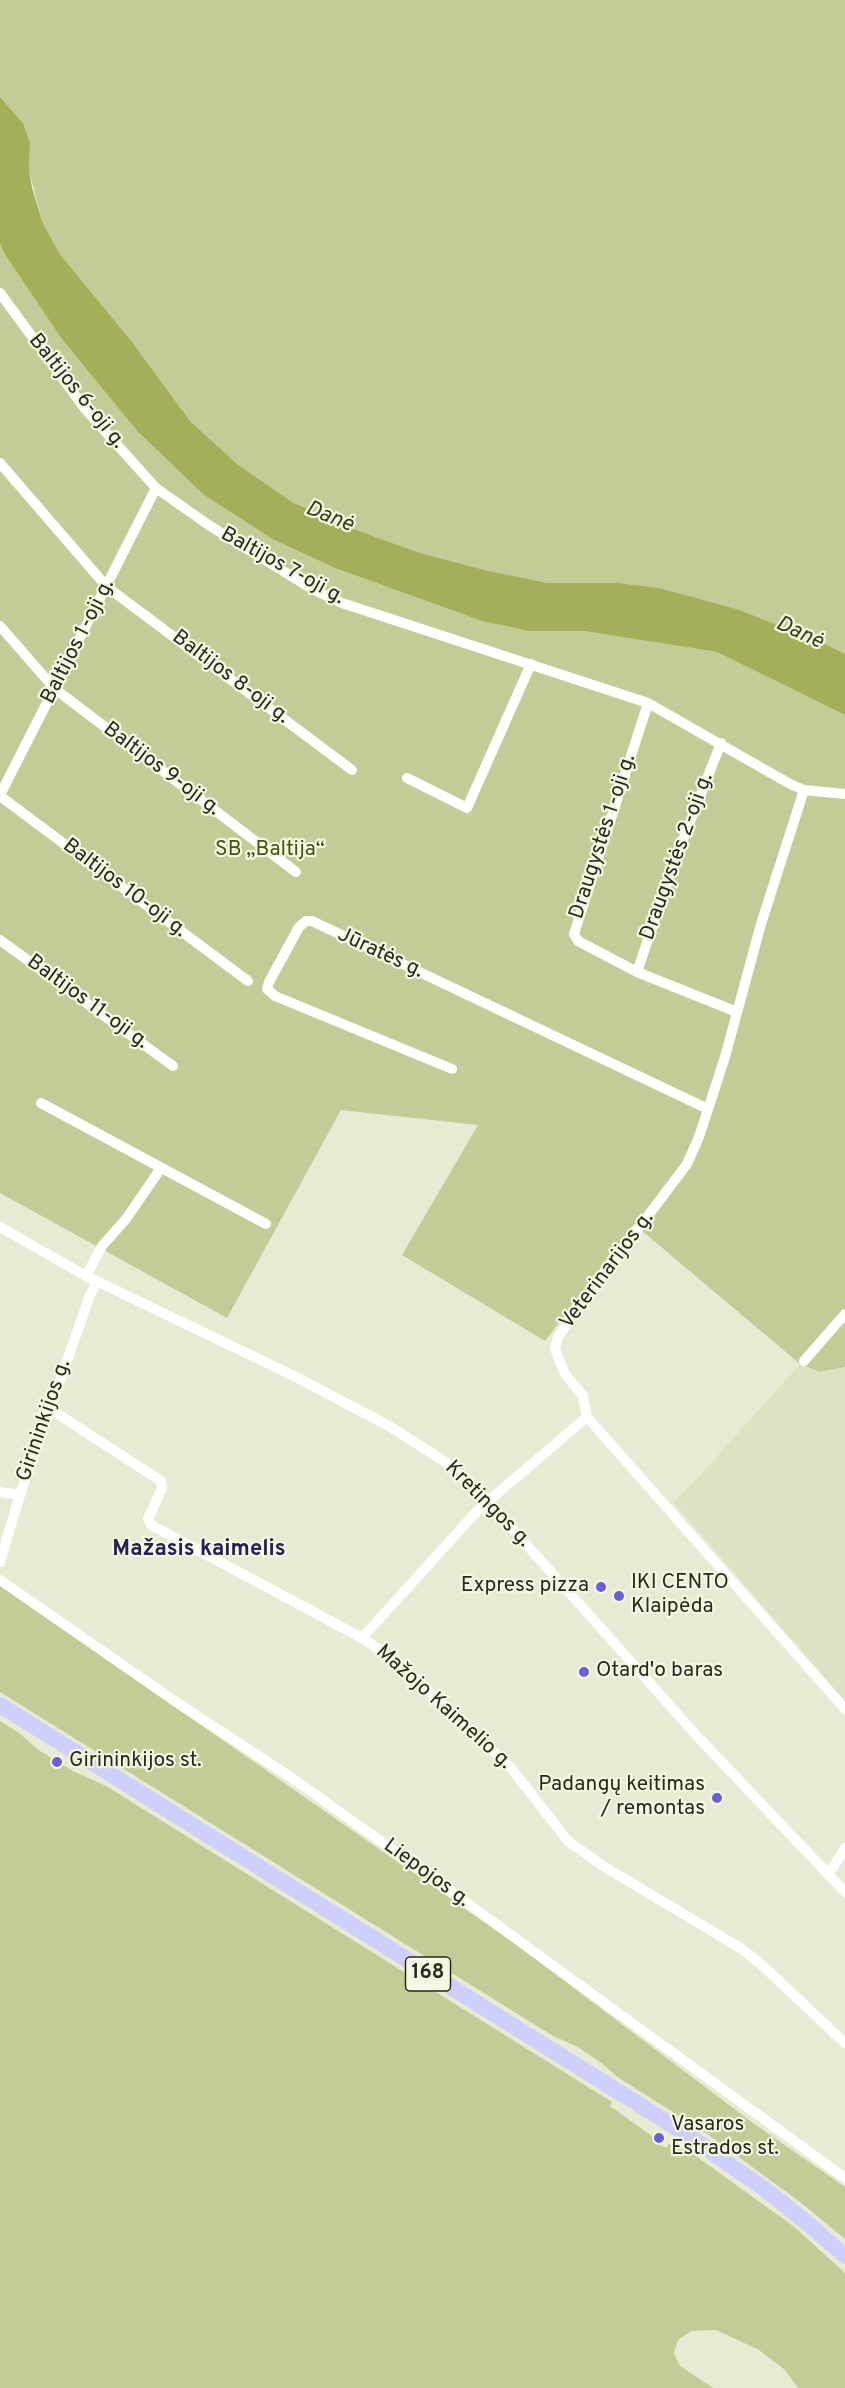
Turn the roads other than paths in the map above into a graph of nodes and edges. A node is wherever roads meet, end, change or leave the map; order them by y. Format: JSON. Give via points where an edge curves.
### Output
{"nodes":[{"id":1,"x":0,"y":293,"type":"edge"},
{"id":2,"x":0,"y":463,"type":"edge"},
{"id":3,"x":156,"y":488,"type":"junction"},
{"id":4,"x":107,"y":587,"type":"junction"},
{"id":5,"x":0,"y":626,"type":"edge"},
{"id":6,"x":531,"y":664,"type":"junction"},
{"id":7,"x":55,"y":689,"type":"junction"},
{"id":8,"x":648,"y":703,"type":"junction"},
{"id":9,"x":721,"y":743,"type":"junction"},
{"id":10,"x":352,"y":770,"type":"dead end"},
{"id":11,"x":407,"y":778,"type":"dead end"},
{"id":12,"x":804,"y":790,"type":"junction"},
{"id":13,"x":0,"y":794,"type":"edge"},
{"id":14,"x":845,"y":794,"type":"edge"},
{"id":15,"x":296,"y":872,"type":"dead end"},
{"id":16,"x":0,"y":940,"type":"edge"},
{"id":17,"x":637,"y":972,"type":"junction"},
{"id":18,"x":248,"y":981,"type":"dead end"},
{"id":19,"x":737,"y":1012,"type":"junction"},
{"id":20,"x":173,"y":1066,"type":"dead end"},
{"id":21,"x":452,"y":1070,"type":"dead end"},
{"id":22,"x":41,"y":1103,"type":"dead end"},
{"id":23,"x":708,"y":1109,"type":"junction"},
{"id":24,"x":161,"y":1168,"type":"junction"},
{"id":25,"x":266,"y":1224,"type":"dead end"},
{"id":26,"x":0,"y":1227,"type":"edge"},
{"id":27,"x":86,"y":1276,"type":"junction"},
{"id":28,"x":97,"y":1282,"type":"junction"},
{"id":29,"x":845,"y":1314,"type":"edge"},
{"id":30,"x":804,"y":1361,"type":"dead end"},
{"id":31,"x":50,"y":1409,"type":"junction"},
{"id":32,"x":587,"y":1418,"type":"junction"},
{"id":33,"x":0,"y":1492,"type":"edge"},
{"id":34,"x":20,"y":1495,"type":"junction"},
{"id":35,"x":488,"y":1502,"type":"junction"},
{"id":36,"x":0,"y":1562,"type":"edge"},
{"id":37,"x":0,"y":1580,"type":"edge"},
{"id":38,"x":362,"y":1638,"type":"junction"},
{"id":39,"x":0,"y":1706,"type":"edge"},
{"id":40,"x":845,"y":1709,"type":"edge"},
{"id":41,"x":845,"y":1848,"type":"edge"},
{"id":42,"x":827,"y":1874,"type":"junction"},
{"id":43,"x":845,"y":1892,"type":"edge"},
{"id":44,"x":845,"y":2043,"type":"edge"},
{"id":45,"x":845,"y":2178,"type":"edge"},
{"id":46,"x":845,"y":2256,"type":"edge"}],
"edges":[{"from":1,"to":3,"type":"street","name":"Baltijos 6-oji g.","via":[[86,410]]},
{"from":2,"to":4,"type":"street","name":"Baltijos 8-oji g."},
{"from":3,"to":4,"type":"street","name":"Baltijos 1-oji g."},
{"from":3,"to":6,"type":"street","name":"Baltijos 7-oji g.","via":[[210,526],[326,596]]},
{"from":4,"to":7,"type":"street","name":"Baltijos 1-oji g."},
{"from":4,"to":10,"type":"street","name":"Baltijos 8-oji g."},
{"from":5,"to":7,"type":"street","name":"Baltijos 9-oji g."},
{"from":6,"to":8,"type":"street","name":"Baltijos 7-oji g."},
{"from":6,"to":11,"type":"street","via":[[466,808]]},
{"from":7,"to":13,"type":"street","name":"Baltijos 1-oji g."},
{"from":7,"to":15,"type":"street","name":"Baltijos 9-oji g."},
{"from":8,"to":9,"type":"street","name":"Baltijos 7-oji g."},
{"from":8,"to":17,"type":"street","name":"Draugystės 1-oji g.","via":[[574,934],[578,941]]},
{"from":9,"to":12,"type":"street","name":"Baltijos 7-oji g."},
{"from":9,"to":17,"type":"street","name":"Draugystės 2-oji g."},
{"from":12,"to":14,"type":"street"},
{"from":12,"to":19,"type":"street","name":"Veterinarijos g."},
{"from":13,"to":18,"type":"street","name":"Baltijos 10-oji g."},
{"from":16,"to":20,"type":"street","name":"Baltijos 11-oji g."},
{"from":17,"to":19,"type":"street","name":"Draugystės 1-oji g."},
{"from":19,"to":23,"type":"street","name":"Veterinarijos g."},
{"from":21,"to":23,"type":"street","name":"Jūratės g.","via":[[275,996],[267,989],[298,927],[312,921]]},
{"from":22,"to":24,"type":"street"},
{"from":23,"to":32,"type":"street","name":"Veterinarijos g.","via":[[687,1164],[558,1337],[558,1360],[583,1396]]},
{"from":24,"to":25,"type":"street"},
{"from":24,"to":27,"type":"street","via":[[115,1234],[102,1246]]},
{"from":26,"to":27,"type":"street","name":"Kretingos g."},
{"from":27,"to":28,"type":"street","name":"Kretingos g."},
{"from":28,"to":31,"type":"street","name":"Girininkijos g."},
{"from":28,"to":35,"type":"street","name":"Kretingos g.","via":[[389,1426],[447,1463]]},
{"from":29,"to":30,"type":"street"},
{"from":31,"to":34,"type":"street","name":"Girininkijos g."},
{"from":31,"to":38,"type":"street","name":"Mažojo Kaimelio g.","via":[[161,1481],[162,1488],[148,1520],[151,1525]]},
{"from":32,"to":35,"type":"street"},
{"from":32,"to":40,"type":"street","name":"Veterinarijos g."},
{"from":33,"to":34,"type":"street"},
{"from":34,"to":36,"type":"street","name":"Girininkijos g."},
{"from":35,"to":38,"type":"street"},
{"from":35,"to":42,"type":"street","name":"Kretingos g.","via":[[697,1736]]},
{"from":37,"to":45,"type":"street","name":"Liepojos g.","via":[[292,1778]]},
{"from":38,"to":44,"type":"street","name":"Mažojo Kaimelio g.","via":[[410,1674],[511,1768],[568,1841],[742,1949]]},
{"from":39,"to":46,"type":"main road","number":"168","via":[[686,2134],[766,2190]]},
{"from":41,"to":42,"type":"street"},
{"from":42,"to":43,"type":"street","name":"Kretingos g."}]}
